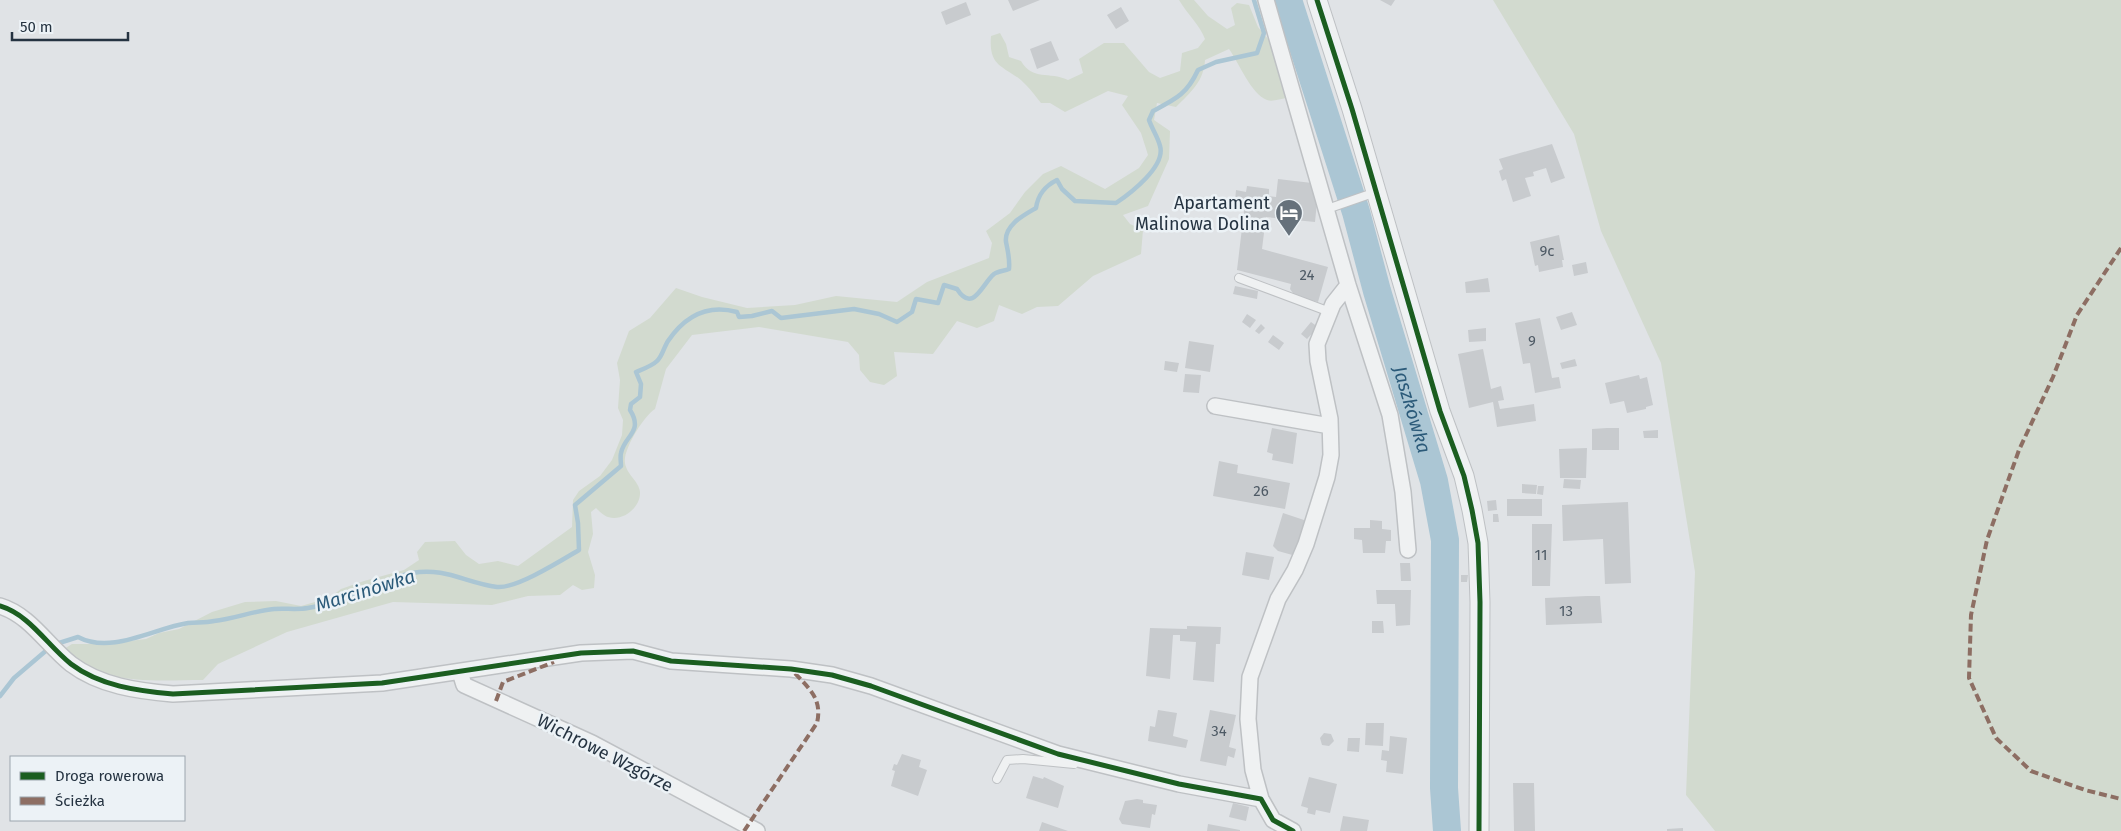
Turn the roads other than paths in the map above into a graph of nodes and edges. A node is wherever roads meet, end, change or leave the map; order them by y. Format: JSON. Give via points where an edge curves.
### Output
{"nodes":[{"id":1,"x":1266,"y":0,"type":"edge"},
{"id":2,"x":1317,"y":0,"type":"edge"},
{"id":3,"x":1371,"y":194,"type":"junction"},
{"id":4,"x":1333,"y":207,"type":"junction"},
{"id":5,"x":1239,"y":278,"type":"dead end"},
{"id":6,"x":1348,"y":285,"type":"junction"},
{"id":7,"x":1330,"y":312,"type":"junction"},
{"id":8,"x":1215,"y":406,"type":"dead end"},
{"id":9,"x":1330,"y":426,"type":"junction"},
{"id":10,"x":1408,"y":550,"type":"dead end"},
{"id":11,"x":0,"y":606,"type":"edge"},
{"id":12,"x":460,"y":672,"type":"junction"},
{"id":13,"x":1096,"y":764,"type":"junction"},
{"id":14,"x":997,"y":779,"type":"dead end"},
{"id":15,"x":1260,"y":799,"type":"junction"},
{"id":16,"x":1270,"y":826,"type":"edge"},
{"id":17,"x":756,"y":831,"type":"edge"},
{"id":18,"x":1293,"y":831,"type":"edge"},
{"id":19,"x":1479,"y":831,"type":"edge"}],
"edges":[{"from":1,"to":4,"type":"street"},
{"from":2,"to":3,"type":"street"},
{"from":3,"to":4,"type":"lane"},
{"from":3,"to":19,"type":"street","via":[[1464,476],[1478,543]]},
{"from":4,"to":6,"type":"street"},
{"from":5,"to":7,"type":"lane"},
{"from":6,"to":7,"type":"street"},
{"from":6,"to":10,"type":"street","via":[[1390,415],[1402,483]]},
{"from":7,"to":9,"type":"street","via":[[1317,344]]},
{"from":8,"to":9,"type":"street"},
{"from":9,"to":15,"type":"street","via":[[1328,477],[1306,544],[1278,599],[1250,678],[1248,719],[1253,770]]},
{"from":11,"to":12,"type":"street","via":[[28,622],[71,664],[98,680],[139,691],[173,694],[382,683]]},
{"from":12,"to":13,"type":"street","via":[[581,653],[633,651],[671,661],[791,669],[832,675],[880,689],[1018,741]]},
{"from":12,"to":17,"type":"street","name":"Wichrowe Wzgórze","via":[[464,685],[592,743]]},
{"from":13,"to":14,"type":"lane","via":[[1008,760]]},
{"from":13,"to":15,"type":"street"},
{"from":15,"to":16,"type":"street"},
{"from":16,"to":18,"type":"street"}]}
